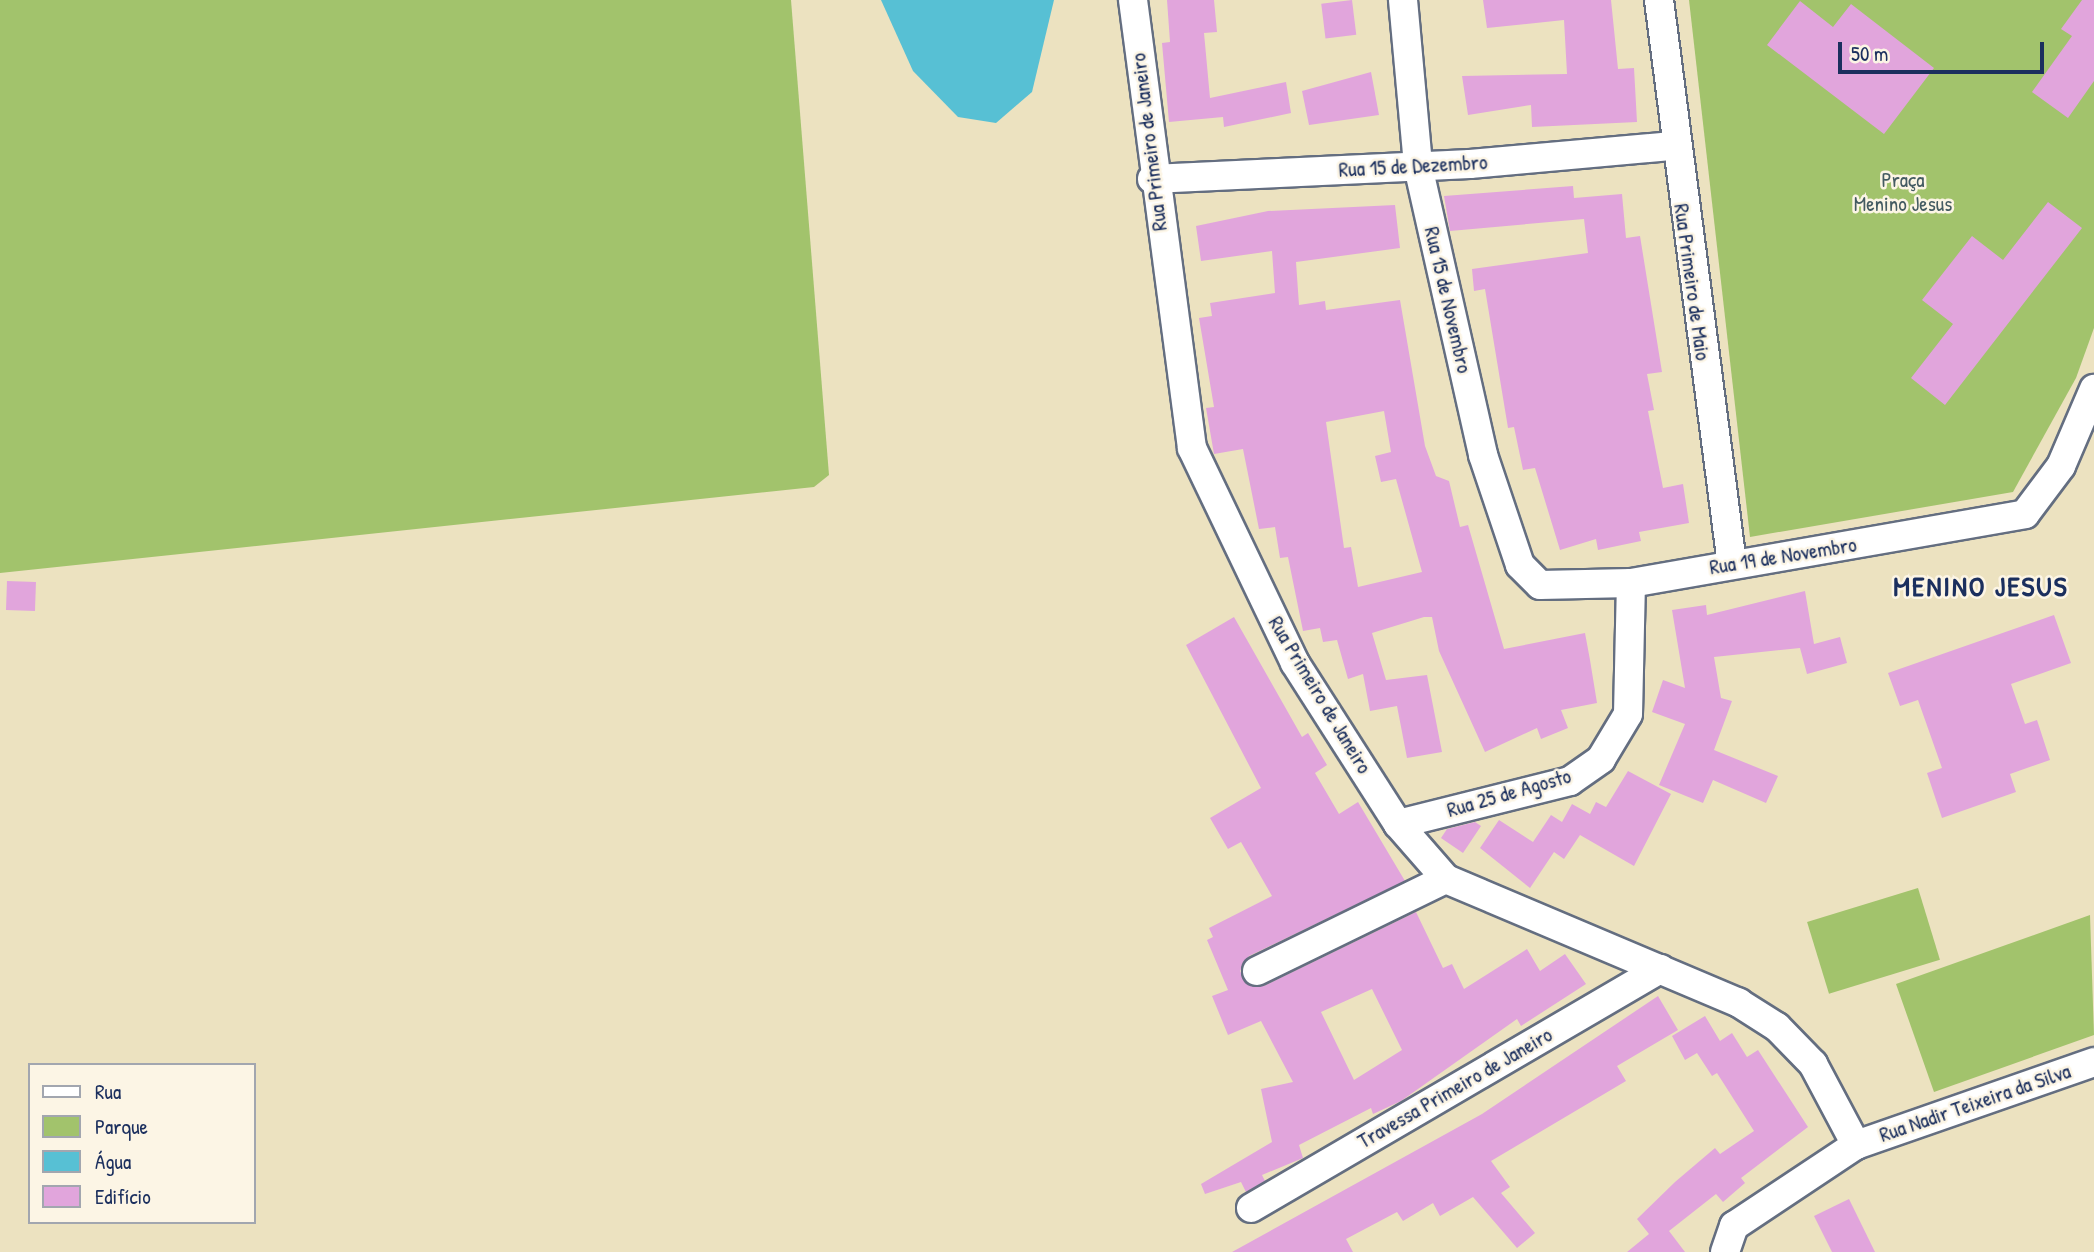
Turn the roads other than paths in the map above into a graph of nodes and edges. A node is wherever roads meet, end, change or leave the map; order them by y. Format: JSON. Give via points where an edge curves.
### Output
{"nodes":[{"id":1,"x":1133,"y":0,"type":"edge"},
{"id":2,"x":1403,"y":0,"type":"edge"},
{"id":3,"x":1659,"y":0,"type":"edge"},
{"id":4,"x":1674,"y":146,"type":"junction"},
{"id":5,"x":1418,"y":166,"type":"junction"},
{"id":6,"x":1152,"y":178,"type":"junction"},
{"id":7,"x":2094,"y":389,"type":"edge"},
{"id":8,"x":1732,"y":564,"type":"junction"},
{"id":9,"x":1631,"y":583,"type":"junction"},
{"id":10,"x":1540,"y":585,"type":"joint"},
{"id":11,"x":1398,"y":824,"type":"junction"},
{"id":12,"x":1446,"y":879,"type":"junction"},
{"id":13,"x":1660,"y":969,"type":"junction"},
{"id":14,"x":1257,"y":971,"type":"dead end"},
{"id":15,"x":2094,"y":1062,"type":"edge"},
{"id":16,"x":1856,"y":1145,"type":"junction"},
{"id":17,"x":1251,"y":1208,"type":"dead end"},
{"id":18,"x":1729,"y":1239,"type":"edge"},
{"id":19,"x":1748,"y":1252,"type":"edge"}],
"edges":[{"from":1,"to":6,"type":"street","name":"Rua Primeiro de Janeiro"},
{"from":2,"to":5,"type":"street","name":"Rua 15 de Novembro"},
{"from":3,"to":4,"type":"street","name":"Rua Primeiro de Maio"},
{"from":4,"to":5,"type":"street","name":"Rua 15 de Dezembro"},
{"from":4,"to":8,"type":"street","name":"Rua Primeiro de Maio"},
{"from":5,"to":6,"type":"street","name":"Rua 15 de Dezembro"},
{"from":5,"to":10,"type":"street","name":"Rua 15 de Novembro","via":[[1483,455],[1520,565]]},
{"from":6,"to":11,"type":"street","name":"Rua Primeiro de Janeiro","via":[[1192,448],[1295,663]]},
{"from":7,"to":8,"type":"street","name":"Rua 19 de Novembro","via":[[2062,466],[2025,514]]},
{"from":8,"to":9,"type":"street","name":"Rua 19 de Novembro"},
{"from":9,"to":10,"type":"street","name":"Rua 19 de Novembro"},
{"from":9,"to":11,"type":"street","name":"Rua 25 de Agosto","via":[[1628,714],[1601,758],[1570,780]]},
{"from":11,"to":12,"type":"street","name":"Rua Primeiro de Janeiro"},
{"from":12,"to":13,"type":"street","name":"Rua Primeiro de Janeiro"},
{"from":12,"to":14,"type":"street"},
{"from":13,"to":16,"type":"street","name":"Rua Primeiro de Janeiro","via":[[1777,1027],[1813,1064]]},
{"from":13,"to":17,"type":"street","name":"Travessa Primeiro de Janeiro"},
{"from":15,"to":16,"type":"street","name":"Rua Nadir Teixeira da Silva"},
{"from":16,"to":18,"type":"street","name":"Rua Nadir Teixeira da Silva"},
{"from":18,"to":19,"type":"street"}]}
